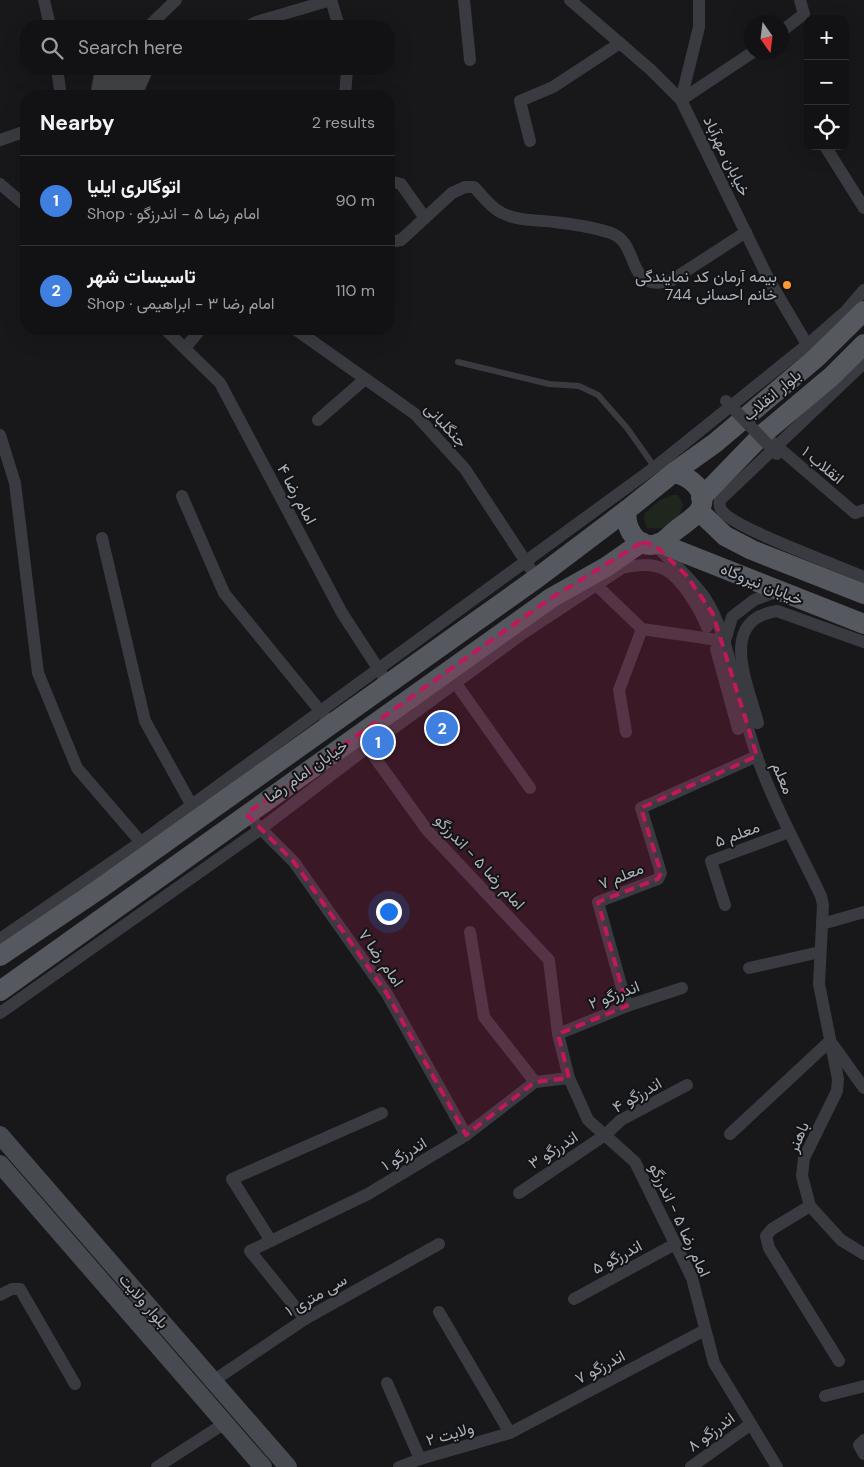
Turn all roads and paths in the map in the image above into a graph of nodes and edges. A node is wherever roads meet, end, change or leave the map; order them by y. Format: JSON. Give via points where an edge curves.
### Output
{"nodes":[{"id":1,"x":44,"y":0,"type":"edge"},
{"id":2,"x":176,"y":0,"type":"edge"},
{"id":3,"x":331,"y":0,"type":"edge"},
{"id":4,"x":464,"y":0,"type":"edge"},
{"id":5,"x":570,"y":0,"type":"edge"},
{"id":6,"x":699,"y":0,"type":"edge"},
{"id":7,"x":800,"y":0,"type":"edge"},
{"id":8,"x":49,"y":20,"type":"edge"},
{"id":9,"x":155,"y":20,"type":"edge"},
{"id":10,"x":263,"y":20,"type":"edge"},
{"id":11,"x":337,"y":20,"type":"edge"},
{"id":12,"x":789,"y":26,"type":"edge"},
{"id":13,"x":620,"y":43,"type":"junction"},
{"id":14,"x":744,"y":58,"type":"edge"},
{"id":15,"x":470,"y":60,"type":"dead end"},
{"id":16,"x":58,"y":75,"type":"edge"},
{"id":17,"x":347,"y":75,"type":"edge"},
{"id":18,"x":60,"y":90,"type":"edge"},
{"id":19,"x":345,"y":90,"type":"edge"},
{"id":20,"x":680,"y":100,"type":"junction"},
{"id":21,"x":20,"y":133,"type":"edge"},
{"id":22,"x":0,"y":140,"type":"edge"},
{"id":23,"x":530,"y":141,"type":"dead end"},
{"id":24,"x":828,"y":150,"type":"edge"},
{"id":25,"x":395,"y":182,"type":"edge"},
{"id":26,"x":0,"y":184,"type":"edge"},
{"id":27,"x":20,"y":201,"type":"edge"},
{"id":28,"x":864,"y":208,"type":"edge"},
{"id":29,"x":425,"y":218,"type":"junction"},
{"id":30,"x":746,"y":232,"type":"junction"},
{"id":31,"x":395,"y":241,"type":"edge"},
{"id":32,"x":864,"y":290,"type":"edge"},
{"id":33,"x":864,"y":311,"type":"edge"},
{"id":34,"x":171,"y":335,"type":"edge"},
{"id":35,"x":197,"y":335,"type":"edge"},
{"id":36,"x":303,"y":335,"type":"edge"},
{"id":37,"x":864,"y":344,"type":"edge"},
{"id":38,"x":185,"y":348,"type":"junction"},
{"id":39,"x":812,"y":351,"type":"junction"},
{"id":40,"x":458,"y":362,"type":"dead end"},
{"id":41,"x":864,"y":363,"type":"edge"},
{"id":42,"x":365,"y":379,"type":"junction"},
{"id":43,"x":726,"y":402,"type":"dead end"},
{"id":44,"x":318,"y":420,"type":"dead end"},
{"id":45,"x":0,"y":435,"type":"edge"},
{"id":46,"x":715,"y":443,"type":"junction"},
{"id":47,"x":773,"y":445,"type":"junction"},
{"id":48,"x":734,"y":464,"type":"junction"},
{"id":49,"x":664,"y":473,"type":"junction"},
{"id":50,"x":182,"y":496,"type":"dead end"},
{"id":51,"x":700,"y":505,"type":"junction"},
{"id":52,"x":627,"y":510,"type":"junction"},
{"id":53,"x":864,"y":510,"type":"edge"},
{"id":54,"x":102,"y":538,"type":"dead end"},
{"id":55,"x":652,"y":543,"type":"junction"},
{"id":56,"x":752,"y":550,"type":"junction"},
{"id":57,"x":573,"y":552,"type":"junction"},
{"id":58,"x":526,"y":561,"type":"junction"},
{"id":59,"x":742,"y":576,"type":"junction"},
{"id":60,"x":864,"y":577,"type":"edge"},
{"id":61,"x":537,"y":578,"type":"junction"},
{"id":62,"x":592,"y":579,"type":"junction"},
{"id":63,"x":778,"y":591,"type":"junction"},
{"id":64,"x":864,"y":594,"type":"edge"},
{"id":65,"x":864,"y":624,"type":"edge"},
{"id":66,"x":707,"y":627,"type":"dead end"},
{"id":67,"x":642,"y":629,"type":"junction"},
{"id":68,"x":864,"y":642,"type":"edge"},
{"id":69,"x":720,"y":645,"type":"junction"},
{"id":70,"x":383,"y":677,"type":"junction"},
{"id":71,"x":451,"y":678,"type":"junction"},
{"id":72,"x":326,"y":718,"type":"junction"},
{"id":73,"x":758,"y":723,"type":"dead end"},
{"id":74,"x":738,"y":729,"type":"dead end"},
{"id":75,"x":626,"y":732,"type":"dead end"},
{"id":76,"x":363,"y":741,"type":"junction"},
{"id":77,"x":757,"y":756,"type":"junction"},
{"id":78,"x":530,"y":788,"type":"dead end"},
{"id":79,"x":195,"y":812,"type":"junction"},
{"id":80,"x":246,"y":814,"type":"junction"},
{"id":81,"x":261,"y":829,"type":"junction"},
{"id":82,"x":789,"y":832,"type":"junction"},
{"id":83,"x":146,"y":848,"type":"junction"},
{"id":84,"x":724,"y":905,"type":"dead end"},
{"id":85,"x":864,"y":912,"type":"edge"},
{"id":86,"x":822,"y":924,"type":"junction"},
{"id":87,"x":470,"y":932,"type":"dead end"},
{"id":88,"x":0,"y":939,"type":"edge"},
{"id":89,"x":820,"y":952,"type":"junction"},
{"id":90,"x":0,"y":956,"type":"edge"},
{"id":91,"x":748,"y":968,"type":"dead end"},
{"id":92,"x":20,"y":976,"type":"junction"},
{"id":93,"x":0,"y":985,"type":"edge"},
{"id":94,"x":682,"y":988,"type":"dead end"},
{"id":95,"x":0,"y":991,"type":"edge"},
{"id":96,"x":627,"y":1006,"type":"junction"},
{"id":97,"x":0,"y":1013,"type":"edge"},
{"id":98,"x":558,"y":1034,"type":"junction"},
{"id":99,"x":830,"y":1041,"type":"junction"},
{"id":100,"x":568,"y":1078,"type":"junction"},
{"id":101,"x":535,"y":1082,"type":"junction"},
{"id":102,"x":863,"y":1084,"type":"edge"},
{"id":103,"x":688,"y":1085,"type":"dead end"},
{"id":104,"x":382,"y":1113,"type":"dead end"},
{"id":105,"x":730,"y":1134,"type":"dead end"},
{"id":106,"x":466,"y":1135,"type":"junction"},
{"id":107,"x":605,"y":1135,"type":"junction"},
{"id":108,"x":1,"y":1138,"type":"edge"},
{"id":109,"x":0,"y":1164,"type":"edge"},
{"id":110,"x":519,"y":1193,"type":"dead end"},
{"id":111,"x":810,"y":1206,"type":"junction"},
{"id":112,"x":271,"y":1241,"type":"junction"},
{"id":113,"x":439,"y":1244,"type":"dead end"},
{"id":114,"x":675,"y":1244,"type":"junction"},
{"id":115,"x":864,"y":1254,"type":"edge"},
{"id":116,"x":0,"y":1294,"type":"edge"},
{"id":117,"x":574,"y":1299,"type":"dead end"},
{"id":118,"x":440,"y":1312,"type":"dead end"},
{"id":119,"x":305,"y":1319,"type":"junction"},
{"id":120,"x":705,"y":1330,"type":"junction"},
{"id":121,"x":839,"y":1361,"type":"dead end"},
{"id":122,"x":213,"y":1380,"type":"junction"},
{"id":123,"x":387,"y":1383,"type":"dead end"},
{"id":124,"x":75,"y":1384,"type":"dead end"},
{"id":125,"x":864,"y":1386,"type":"edge"},
{"id":126,"x":824,"y":1396,"type":"dead end"},
{"id":127,"x":225,"y":1424,"type":"junction"},
{"id":128,"x":751,"y":1424,"type":"junction"},
{"id":129,"x":510,"y":1433,"type":"junction"},
{"id":130,"x":864,"y":1440,"type":"edge"},
{"id":131,"x":864,"y":1454,"type":"edge"},
{"id":132,"x":420,"y":1459,"type":"junction"},
{"id":133,"x":157,"y":1467,"type":"edge"},
{"id":134,"x":263,"y":1467,"type":"edge"},
{"id":135,"x":288,"y":1467,"type":"edge"},
{"id":136,"x":398,"y":1467,"type":"edge"},
{"id":137,"x":691,"y":1467,"type":"edge"},
{"id":138,"x":777,"y":1467,"type":"edge"}],
"edges":[{"from":1,"to":8,"type":"street"},
{"from":2,"to":9,"type":"street"},
{"from":3,"to":10,"type":"street"},
{"from":3,"to":11,"type":"street"},
{"from":4,"to":15,"type":"street"},
{"from":5,"to":13,"type":"street","name":"خیابان مهرآباد"},
{"from":6,"to":20,"type":"street","via":[[699,27]]},
{"from":7,"to":12,"type":"street","via":[[804,14]]},
{"from":13,"to":20,"type":"street","name":"خیابان مهرآباد"},
{"from":13,"to":23,"type":"street","via":[[553,87],[520,101]]},
{"from":14,"to":20,"type":"street"},
{"from":16,"to":18,"type":"street"},
{"from":17,"to":19,"type":"street"},
{"from":20,"to":30,"type":"street","name":"خیابان مهرآباد"},
{"from":21,"to":22,"type":"street"},
{"from":24,"to":28,"type":"street"},
{"from":25,"to":29,"type":"street","via":[[401,184]]},
{"from":26,"to":27,"type":"street"},
{"from":29,"to":30,"type":"street","via":[[452,193],[474,187],[500,213],[613,234],[624,243],[642,279],[651,284],[672,280]]},
{"from":29,"to":31,"type":"street","via":[[401,240]]},
{"from":30,"to":39,"type":"street","name":"خیابان مهرآباد","via":[[769,280]]},
{"from":32,"to":39,"type":"street"},
{"from":33,"to":39,"type":"main road","name":"بلوار انقلاب"},
{"from":34,"to":38,"type":"street","name":"امام رضا ۴"},
{"from":35,"to":38,"type":"street"},
{"from":36,"to":42,"type":"street","name":"جنگلبانی"},
{"from":37,"to":47,"type":"main road","name":"بلوار انقلاب"},
{"from":38,"to":70,"type":"street","name":"امام رضا ۴","via":[[220,383],[342,613]]},
{"from":39,"to":46,"type":"main road","name":"بلوار انقلاب"},
{"from":39,"to":49,"type":"street"},
{"from":40,"to":49,"type":"lane","via":[[549,384],[579,386],[598,395]]},
{"from":41,"to":47,"type":"street"},
{"from":42,"to":44,"type":"street"},
{"from":42,"to":58,"type":"street","name":"جنگلبانی","via":[[415,414],[465,469]]},
{"from":43,"to":47,"type":"street","bridge":true},
{"from":45,"to":83,"type":"street","via":[[15,483],[38,673],[77,768]]},
{"from":46,"to":48,"type":"main road","via":[[712,452],[715,462],[724,466]]},
{"from":46,"to":49,"type":"main road","name":"بلوار انقلاب"},
{"from":47,"to":48,"type":"main road","name":"بلوار انقلاب"},
{"from":47,"to":53,"type":"street","name":"انقلاب ۱","via":[[855,514]]},
{"from":47,"to":60,"type":"street","via":[[720,500],[723,512],[759,534]]},
{"from":48,"to":51,"type":"main road","name":"بلوار انقلاب"},
{"from":49,"to":51,"type":"main road","name":"خیابان نیروگاه","via":[[692,480],[697,485]]},
{"from":49,"to":52,"type":"main road","name":"بلوار انقلاب"},
{"from":49,"to":58,"type":"street"},
{"from":50,"to":72,"type":"street","via":[[224,593]]},
{"from":51,"to":55,"type":"main road","name":"بلوار انقلاب"},
{"from":51,"to":56,"type":"main road","name":"خیابان نیروگاه","via":[[725,536]]},
{"from":52,"to":55,"type":"main road","via":[[626,521],[630,531],[637,540]]},
{"from":52,"to":57,"type":"main road","name":"خیابان امام رضا"},
{"from":54,"to":79,"type":"street","via":[[145,721]]},
{"from":55,"to":59,"type":"main road","name":"خیابان نیروگاه"},
{"from":55,"to":62,"type":"main road","name":"خیابان امام رضا"},
{"from":55,"to":69,"type":"street","name":"معلم","via":[[687,576],[705,599]]},
{"from":56,"to":59,"type":"main road","via":[[743,556],[739,566]]},
{"from":56,"to":64,"type":"main road","name":"خیابان نیروگاه"},
{"from":57,"to":61,"type":"main road","name":"خیابان امام رضا"},
{"from":57,"to":62,"type":"main road","via":[[589,558],[593,566]]},
{"from":58,"to":61,"type":"street","name":"جنگلبانی"},
{"from":58,"to":70,"type":"street"},
{"from":59,"to":63,"type":"main road","name":"خیابان نیروگاه"},
{"from":61,"to":70,"type":"main road","name":"خیابان امام رضا"},
{"from":62,"to":66,"type":"street","via":[[639,564],[662,568],[697,605]]},
{"from":62,"to":67,"type":"street"},
{"from":62,"to":71,"type":"main road","name":"خیابان امام رضا","via":[[551,598]]},
{"from":63,"to":65,"type":"main road","name":"خیابان نیروگاه"},
{"from":63,"to":69,"type":"street","via":[[754,600],[732,617]]},
{"from":67,"to":69,"type":"street"},
{"from":67,"to":75,"type":"street","via":[[619,690]]},
{"from":68,"to":73,"type":"street","via":[[777,611],[754,618],[747,624],[741,640],[743,667]]},
{"from":69,"to":74,"type":"street"},
{"from":69,"to":77,"type":"street","name":"معلم"},
{"from":70,"to":72,"type":"main road","name":"خیابان امام رضا"},
{"from":71,"to":76,"type":"main road","name":"خیابان امام رضا"},
{"from":71,"to":78,"type":"street"},
{"from":72,"to":79,"type":"main road","name":"خیابان امام رضا"},
{"from":76,"to":80,"type":"main road","name":"خیابان امام رضا"},
{"from":76,"to":81,"type":"street"},
{"from":76,"to":98,"type":"street","name":"امام رضا ۵ - اندرزگو","via":[[427,830],[549,960]]},
{"from":77,"to":82,"type":"street","name":"معلم"},
{"from":77,"to":96,"type":"street","name":"معلم ۷","via":[[641,808],[661,873],[658,879],[598,902]]},
{"from":79,"to":83,"type":"main road","name":"خیابان امام رضا"},
{"from":80,"to":81,"type":"street","name":"امام رضا ۷"},
{"from":80,"to":92,"type":"main road","name":"خیابان امام رضا"},
{"from":81,"to":97,"type":"street"},
{"from":81,"to":106,"type":"street","name":"امام رضا ۷","via":[[294,862],[386,994]]},
{"from":82,"to":84,"type":"street","name":"معلم ۵","via":[[711,861]]},
{"from":82,"to":86,"type":"street","name":"معلم","via":[[821,896]]},
{"from":83,"to":88,"type":"street"},
{"from":83,"to":90,"type":"main road","name":"خیابان امام رضا"},
{"from":85,"to":86,"type":"street"},
{"from":86,"to":89,"type":"street","name":"معلم"},
{"from":87,"to":101,"type":"street","via":[[484,1017]]},
{"from":89,"to":91,"type":"street"},
{"from":89,"to":99,"type":"street","name":"معلم","via":[[819,984]]},
{"from":92,"to":93,"type":"main road"},
{"from":92,"to":95,"type":"main road","name":"خیابان امام رضا"},
{"from":94,"to":96,"type":"street","name":"اندرزگو ۲"},
{"from":96,"to":98,"type":"street","name":"اندرزگو ۲"},
{"from":98,"to":100,"type":"street","name":"امام رضا ۵ - اندرزگو"},
{"from":99,"to":102,"type":"street"},
{"from":99,"to":105,"type":"street"},
{"from":99,"to":111,"type":"street","name":"باهنر","via":[[838,1079],[837,1091],[804,1158],[802,1176]]},
{"from":100,"to":101,"type":"street"},
{"from":100,"to":107,"type":"street","name":"امام رضا ۵ - اندرزگو","via":[[588,1120]]},
{"from":101,"to":106,"type":"street","name":"اندرزگو ۱"},
{"from":103,"to":107,"type":"street","name":"اندرزگو ۴","via":[[621,1120]]},
{"from":104,"to":112,"type":"street","via":[[232,1179]]},
{"from":106,"to":112,"type":"street","name":"اندرزگو ۱","via":[[368,1194]]},
{"from":107,"to":110,"type":"street","name":"اندرزگو ۳"},
{"from":107,"to":114,"type":"street","name":"امام رضا ۵ - اندرزگو","via":[[635,1162]]},
{"from":108,"to":122,"type":"main road","name":"بلوار ولایت"},
{"from":109,"to":127,"type":"main road","name":"بلوار ولایت"},
{"from":111,"to":115,"type":"street","name":"باهنر","via":[[841,1240]]},
{"from":111,"to":121,"type":"street","via":[[766,1236],[769,1248]]},
{"from":112,"to":119,"type":"street","name":"اندرزگو ۱","via":[[250,1252]]},
{"from":113,"to":119,"type":"street","name":"سی متری ۱"},
{"from":114,"to":117,"type":"street","name":"اندرزگو ۵"},
{"from":114,"to":120,"type":"street","name":"امام رضا ۵ - اندرزگو","via":[[692,1278]]},
{"from":116,"to":124,"type":"street","via":[[12,1288],[20,1289]]},
{"from":118,"to":129,"type":"street"},
{"from":119,"to":122,"type":"street","name":"سی متری ۱"},
{"from":120,"to":128,"type":"street","name":"امام رضا ۵ - اندرزگو","via":[[714,1363]]},
{"from":120,"to":129,"type":"street","name":"اندرزگو ۷"},
{"from":122,"to":135,"type":"main road","name":"بلوار ولایت"},
{"from":123,"to":132,"type":"street"},
{"from":125,"to":126,"type":"street"},
{"from":127,"to":133,"type":"street"},
{"from":127,"to":134,"type":"main road","name":"بلوار ولایت"},
{"from":128,"to":137,"type":"street","name":"اندرزگو ۸"},
{"from":128,"to":138,"type":"street","name":"امام رضا ۵ - اندرزگو"},
{"from":129,"to":132,"type":"street","name":"ولایت ۲"},
{"from":130,"to":131,"type":"street","via":[[859,1445]]},
{"from":132,"to":136,"type":"street","name":"ولایت ۲"}]}
